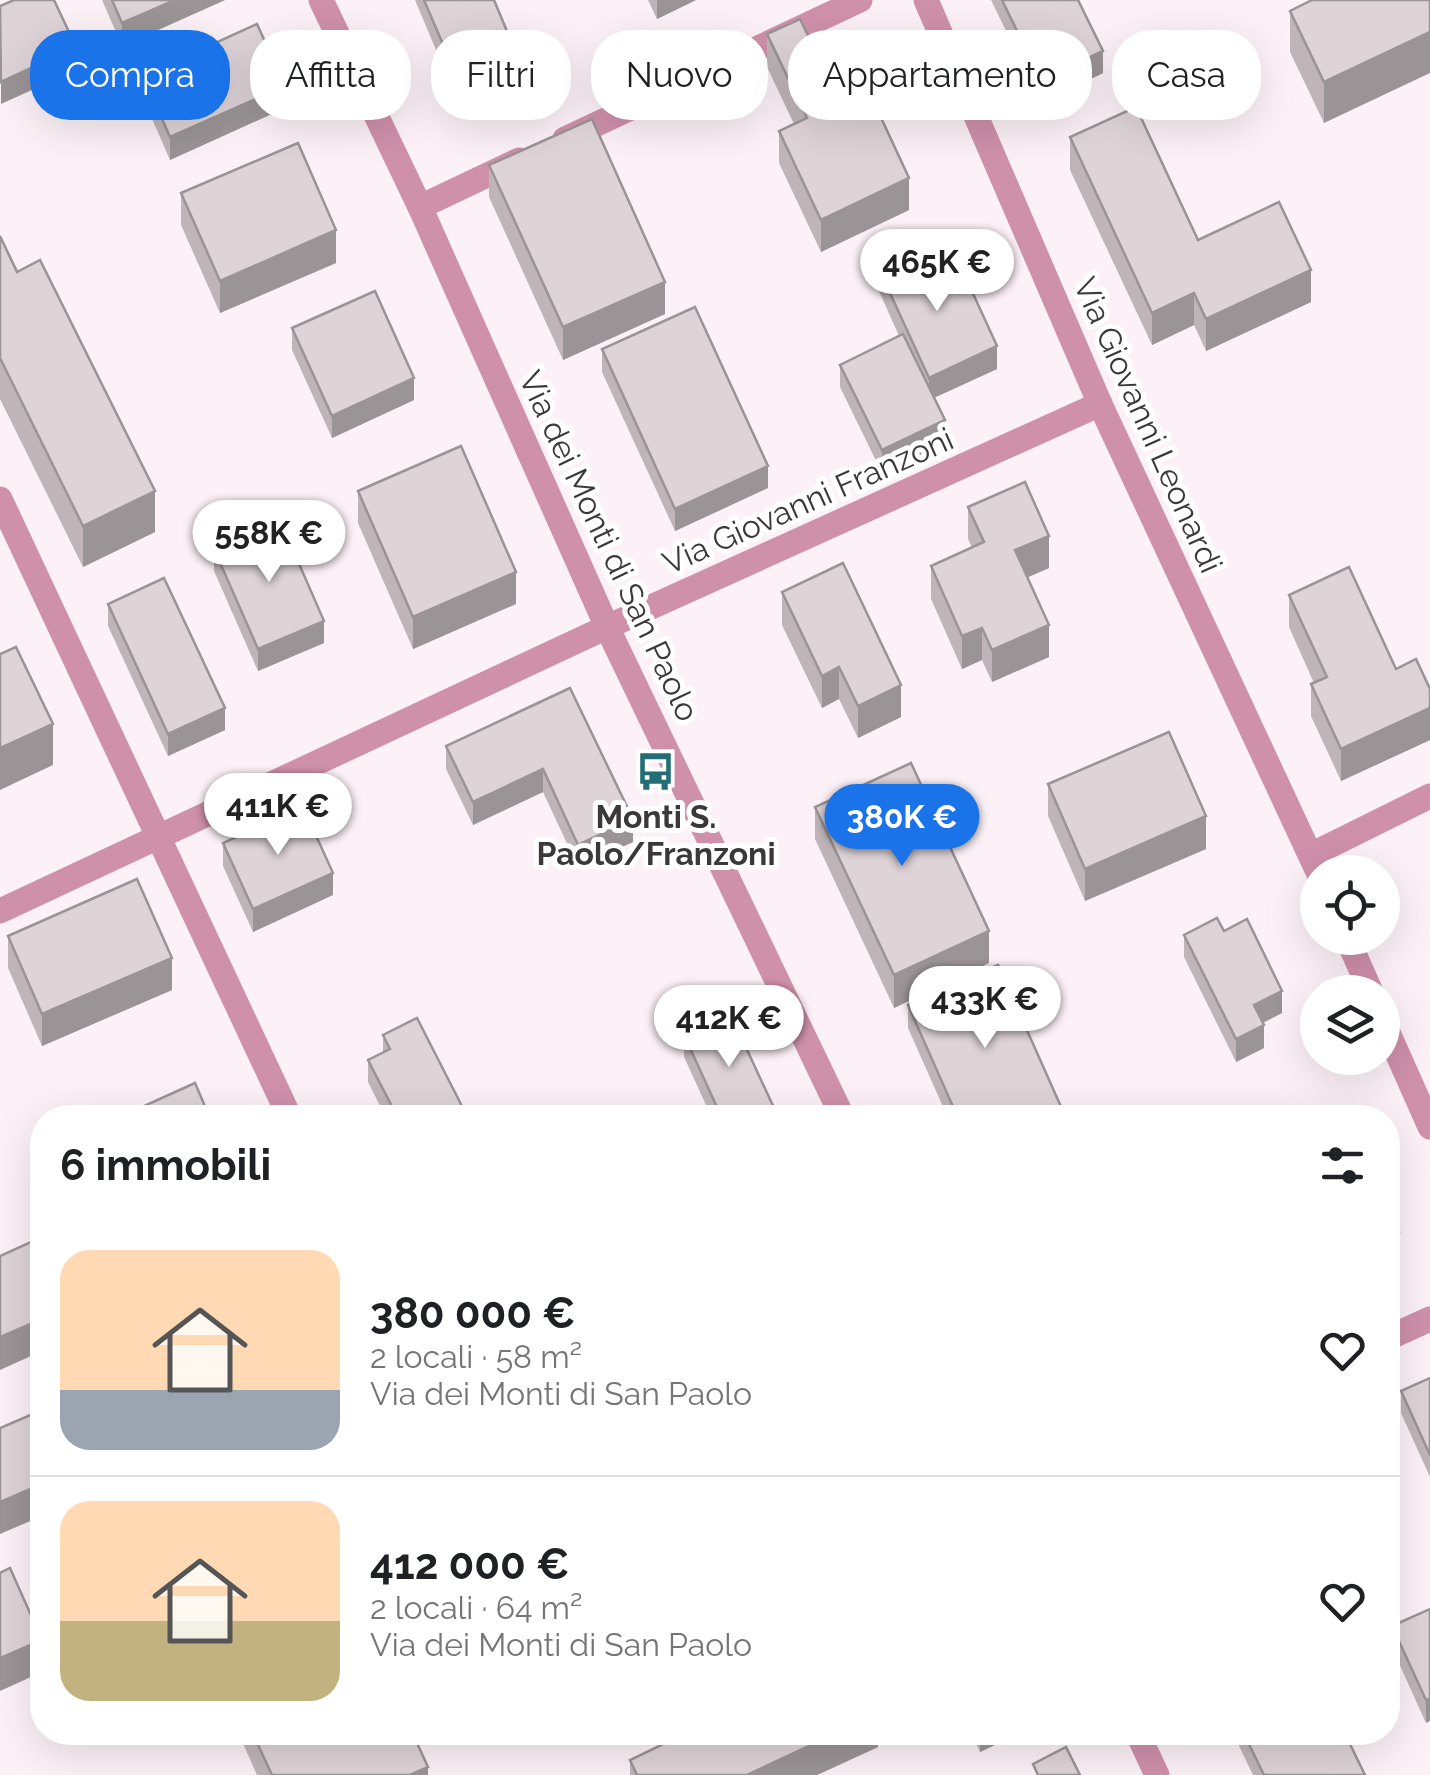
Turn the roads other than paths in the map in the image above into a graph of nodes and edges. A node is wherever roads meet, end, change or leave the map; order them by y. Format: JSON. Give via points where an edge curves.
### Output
{"nodes":[{"id":1,"x":321,"y":0,"type":"edge"},
{"id":2,"x":860,"y":0,"type":"edge"},
{"id":3,"x":926,"y":0,"type":"edge"},
{"id":4,"x":420,"y":206,"type":"junction"},
{"id":5,"x":1100,"y":404,"type":"junction"},
{"id":6,"x":0,"y":500,"type":"edge"},
{"id":7,"x":607,"y":627,"type":"junction"},
{"id":8,"x":1430,"y":796,"type":"edge"},
{"id":9,"x":157,"y":837,"type":"junction"},
{"id":10,"x":1310,"y":855,"type":"edge"},
{"id":11,"x":1329,"y":855,"type":"edge"},
{"id":12,"x":0,"y":911,"type":"edge"},
{"id":13,"x":1400,"y":1060,"type":"edge"},
{"id":14,"x":284,"y":1105,"type":"edge"},
{"id":15,"x":836,"y":1105,"type":"edge"},
{"id":16,"x":1430,"y":1127,"type":"edge"},
{"id":17,"x":1430,"y":1319,"type":"edge"},
{"id":18,"x":1400,"y":1333,"type":"edge"},
{"id":19,"x":1143,"y":1745,"type":"edge"},
{"id":20,"x":1158,"y":1775,"type":"edge"}],
"edges":[{"from":1,"to":4,"type":"street","name":"Via dei Monti di San Paolo"},
{"from":2,"to":4,"type":"street"},
{"from":3,"to":5,"type":"street","name":"Via Giovanni Leonardi"},
{"from":4,"to":7,"type":"street","name":"Via dei Monti di San Paolo"},
{"from":5,"to":7,"type":"street","name":"Via Giovanni Franzoni"},
{"from":5,"to":10,"type":"street","name":"Via Giovanni Leonardi"},
{"from":6,"to":9,"type":"street"},
{"from":7,"to":9,"type":"street","name":"Via Giovanni Franzoni"},
{"from":7,"to":15,"type":"street","name":"Via dei Monti di San Paolo"},
{"from":8,"to":11,"type":"street"},
{"from":9,"to":12,"type":"street","name":"Via Giovanni Franzoni"},
{"from":9,"to":14,"type":"street"},
{"from":13,"to":16,"type":"street"},
{"from":17,"to":18,"type":"street"},
{"from":19,"to":20,"type":"street"}]}
